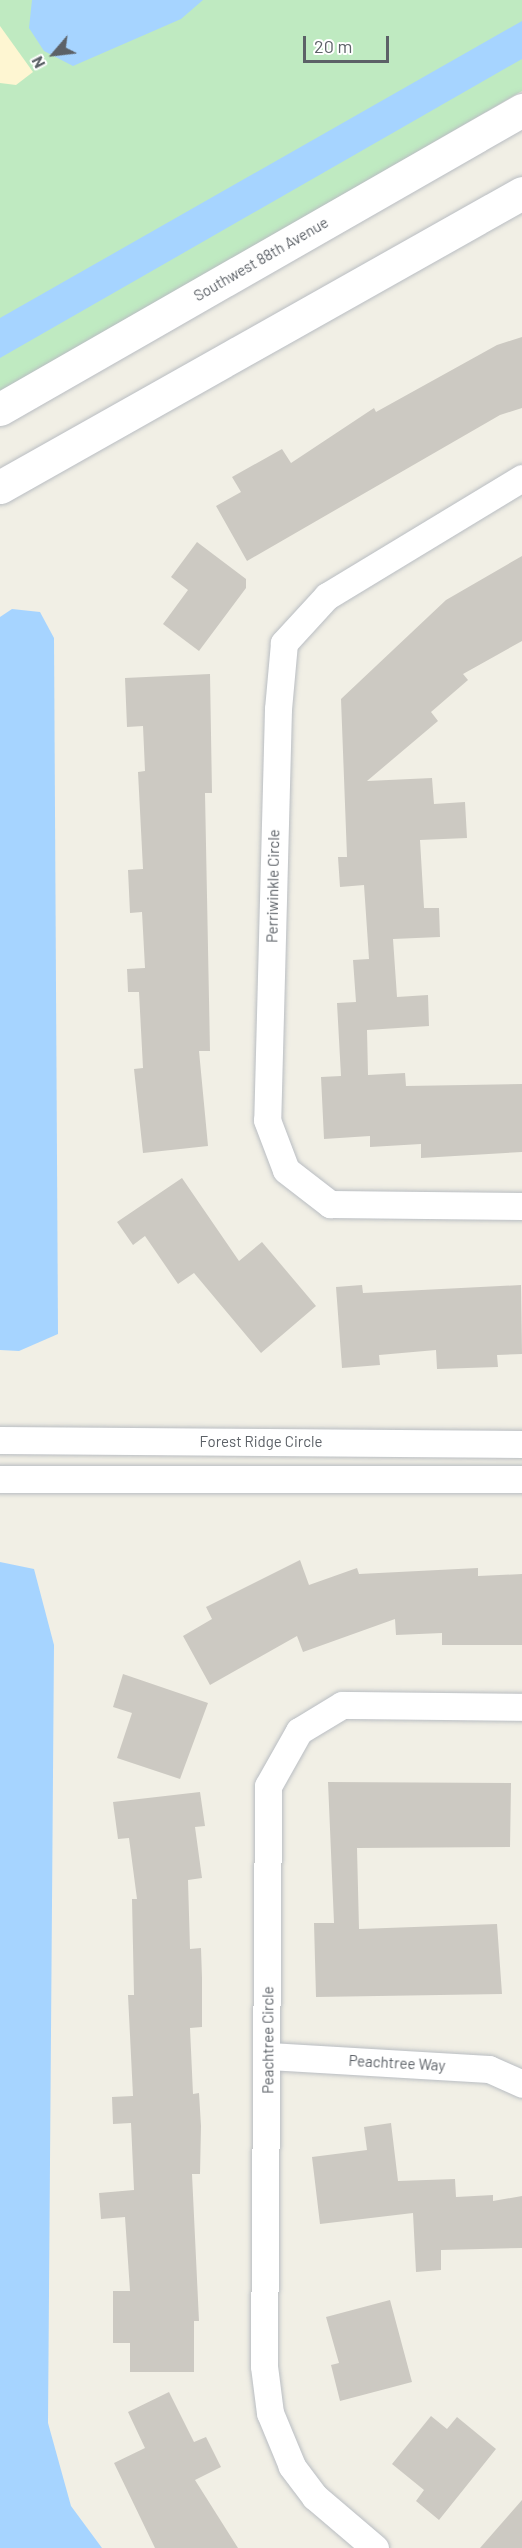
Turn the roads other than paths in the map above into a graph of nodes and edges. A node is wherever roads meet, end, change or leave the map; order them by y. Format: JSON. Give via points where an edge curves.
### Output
{"nodes":[{"id":1,"x":522,"y":110,"type":"edge"},
{"id":2,"x":522,"y":193,"type":"edge"},
{"id":3,"x":0,"y":408,"type":"edge"},
{"id":4,"x":522,"y":478,"type":"edge"},
{"id":5,"x":0,"y":487,"type":"edge"},
{"id":6,"x":522,"y":1206,"type":"edge"},
{"id":7,"x":0,"y":1440,"type":"edge"},
{"id":8,"x":522,"y":1444,"type":"edge"},
{"id":9,"x":0,"y":1479,"type":"edge"},
{"id":10,"x":522,"y":1479,"type":"edge"},
{"id":11,"x":522,"y":1707,"type":"edge"},
{"id":12,"x":269,"y":2056,"type":"junction"},
{"id":13,"x":522,"y":2085,"type":"edge"},
{"id":14,"x":375,"y":2548,"type":"edge"}],
"edges":[{"from":1,"to":3,"type":"main road","name":"Southwest 88th Avenue"},
{"from":2,"to":5,"type":"main road"},
{"from":4,"to":6,"type":"street","name":"Perriwinkle Circle","via":[[327,596],[284,643],[267,1120],[286,1170],[330,1204]]},
{"from":7,"to":8,"type":"street","name":"Forest Ridge Circle"},
{"from":9,"to":10,"type":"street"},
{"from":11,"to":12,"type":"street","name":"Peachtree Circle","via":[[342,1705],[298,1731],[268,1786]]},
{"from":12,"to":13,"type":"street","name":"Peachtree Way","via":[[489,2069]]},
{"from":12,"to":14,"type":"street","name":"Peachtree Circle","via":[[264,2366],[270,2413],[292,2466],[309,2489]]}]}
